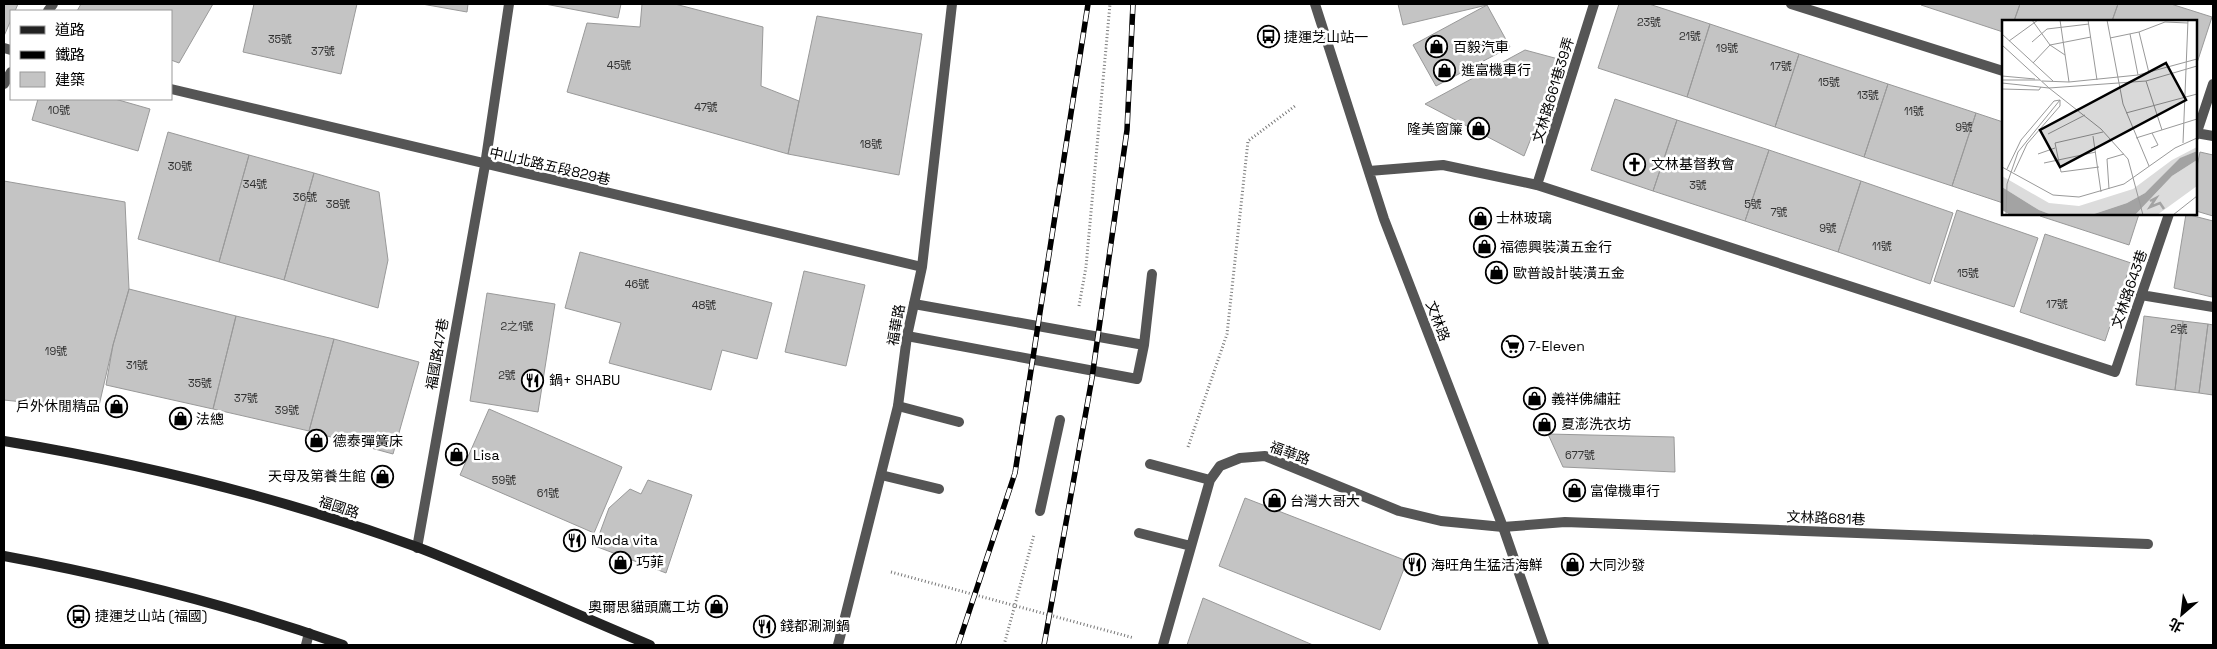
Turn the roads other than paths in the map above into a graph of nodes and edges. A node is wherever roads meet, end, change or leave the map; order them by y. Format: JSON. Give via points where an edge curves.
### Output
{"nodes":[{"id":1,"x":508,"y":4,"type":"edge"},
{"id":2,"x":952,"y":4,"type":"edge"},
{"id":3,"x":1316,"y":4,"type":"edge"},
{"id":4,"x":1594,"y":4,"type":"edge"},
{"id":5,"x":1791,"y":4,"type":"edge"},
{"id":6,"x":2002,"y":71,"type":"edge"},
{"id":7,"x":2213,"y":84,"type":"edge"},
{"id":8,"x":172,"y":89,"type":"edge"},
{"id":9,"x":2197,"y":131,"type":"edge"},
{"id":10,"x":2197,"y":134,"type":"edge"},
{"id":11,"x":2213,"y":136,"type":"edge"},
{"id":12,"x":484,"y":164,"type":"junction"},
{"id":13,"x":1369,"y":171,"type":"junction"},
{"id":14,"x":1537,"y":185,"type":"junction"},
{"id":15,"x":2169,"y":215,"type":"edge"},
{"id":16,"x":922,"y":267,"type":"junction"},
{"id":17,"x":1152,"y":274,"type":"dead end"},
{"id":18,"x":2141,"y":295,"type":"junction"},
{"id":19,"x":914,"y":304,"type":"junction"},
{"id":20,"x":2213,"y":307,"type":"edge"},
{"id":21,"x":907,"y":336,"type":"junction"},
{"id":22,"x":1144,"y":345,"type":"junction"},
{"id":23,"x":898,"y":406,"type":"junction"},
{"id":24,"x":1060,"y":420,"type":"dead end"},
{"id":25,"x":959,"y":422,"type":"dead end"},
{"id":26,"x":4,"y":441,"type":"edge"},
{"id":27,"x":1150,"y":464,"type":"dead end"},
{"id":28,"x":881,"y":475,"type":"junction"},
{"id":29,"x":1210,"y":480,"type":"junction"},
{"id":30,"x":938,"y":489,"type":"dead end"},
{"id":31,"x":1040,"y":511,"type":"road end"},
{"id":32,"x":1503,"y":526,"type":"junction"},
{"id":33,"x":1139,"y":533,"type":"dead end"},
{"id":34,"x":2148,"y":544,"type":"dead end"},
{"id":35,"x":1190,"y":546,"type":"junction"},
{"id":36,"x":417,"y":548,"type":"junction"},
{"id":37,"x":4,"y":556,"type":"edge"},
{"id":38,"x":309,"y":633,"type":"junction"},
{"id":39,"x":306,"y":645,"type":"edge"},
{"id":40,"x":343,"y":645,"type":"edge"},
{"id":41,"x":650,"y":645,"type":"edge"},
{"id":42,"x":838,"y":645,"type":"edge"},
{"id":43,"x":1163,"y":645,"type":"edge"},
{"id":44,"x":1544,"y":645,"type":"edge"}],
"edges":[{"from":1,"to":12,"type":"street","name":"福國路47巷"},
{"from":2,"to":16,"type":"street","name":"福華路"},
{"from":3,"to":13,"type":"street","name":"文林路"},
{"from":4,"to":14,"type":"street","name":"文林路661巷39弄"},
{"from":5,"to":6,"type":"street"},
{"from":7,"to":9,"type":"street"},
{"from":8,"to":12,"type":"street","name":"中山北路五段829巷"},
{"from":10,"to":11,"type":"street"},
{"from":12,"to":16,"type":"street","name":"中山北路五段829巷"},
{"from":12,"to":36,"type":"street","name":"福國路47巷"},
{"from":13,"to":14,"type":"street","via":[[1443,165]]},
{"from":13,"to":32,"type":"street","name":"文林路","via":[[1384,219]]},
{"from":14,"to":18,"type":"street","name":"文林路643巷","via":[[2115,372]]},
{"from":15,"to":18,"type":"street","name":"文林路643巷"},
{"from":16,"to":19,"type":"street","name":"福華路"},
{"from":17,"to":22,"type":"street"},
{"from":18,"to":20,"type":"street"},
{"from":19,"to":21,"type":"street","name":"福華路"},
{"from":19,"to":22,"type":"street"},
{"from":21,"to":22,"type":"street","via":[[1137,379]]},
{"from":21,"to":23,"type":"street","name":"福華路"},
{"from":23,"to":25,"type":"street"},
{"from":23,"to":28,"type":"street","name":"福華路"},
{"from":24,"to":31,"type":"street"},
{"from":26,"to":36,"type":"main road","name":"福國路","via":[[95,456],[271,499]]},
{"from":27,"to":29,"type":"street"},
{"from":28,"to":30,"type":"street"},
{"from":28,"to":42,"type":"street","name":"福華路"},
{"from":29,"to":32,"type":"street","name":"福華路","via":[[1220,466],[1240,458],[1266,456],[1400,511],[1441,521]]},
{"from":29,"to":35,"type":"street","name":"福華路"},
{"from":32,"to":34,"type":"street","name":"文林路681巷","via":[[1565,522]]},
{"from":32,"to":44,"type":"street","name":"文林路"},
{"from":33,"to":35,"type":"street"},
{"from":35,"to":43,"type":"street","name":"福華路"},
{"from":36,"to":41,"type":"main road","name":"福國路"},
{"from":37,"to":38,"type":"main road","via":[[171,593]]},
{"from":38,"to":39,"type":"street"},
{"from":38,"to":40,"type":"main road"}]}
